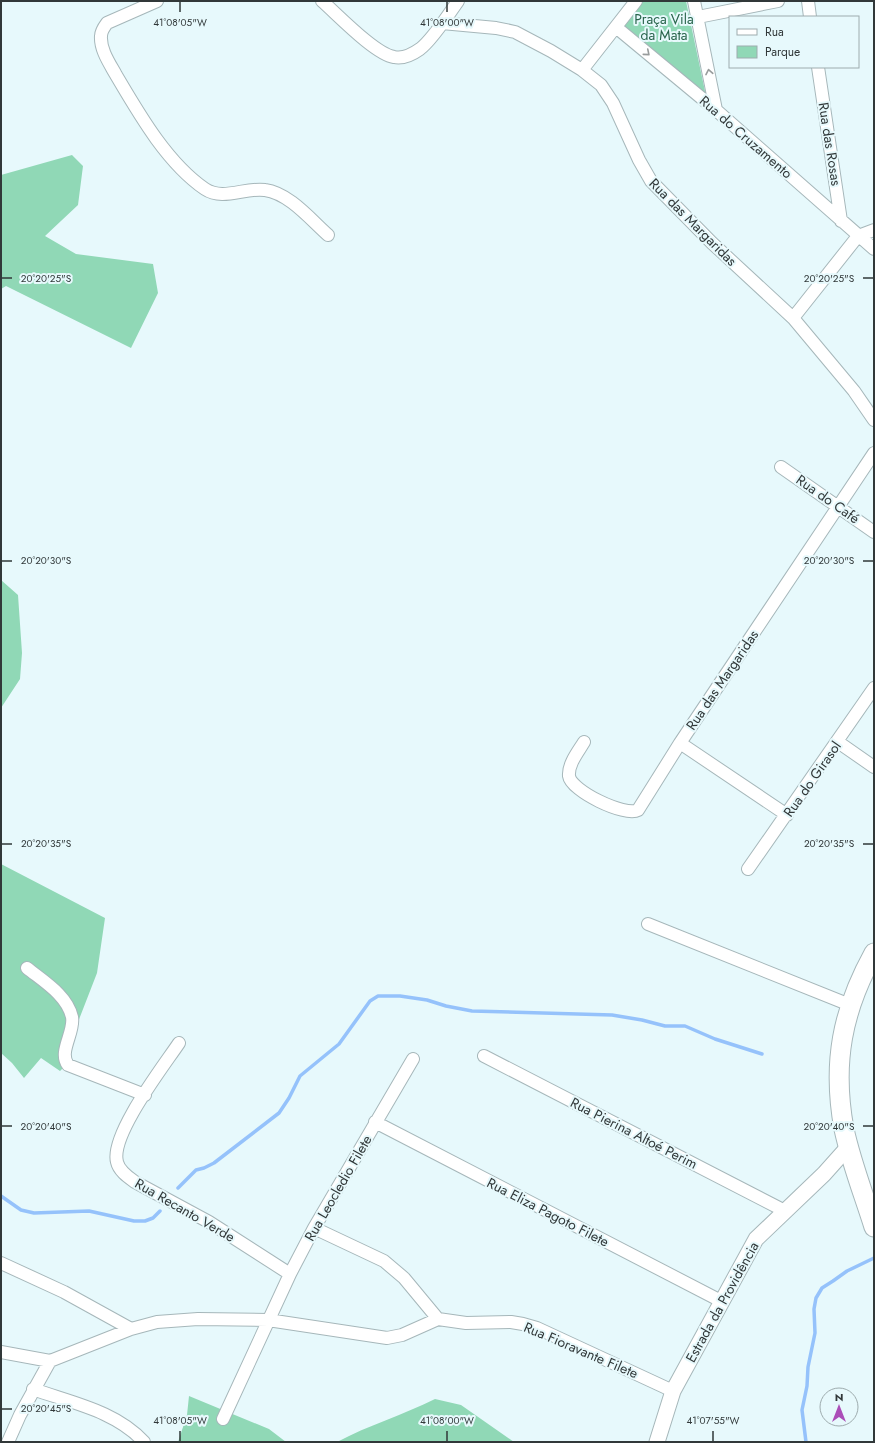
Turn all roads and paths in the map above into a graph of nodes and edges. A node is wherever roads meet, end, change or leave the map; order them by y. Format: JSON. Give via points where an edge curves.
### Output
{"nodes":[{"id":1,"x":156,"y":1,"type":"edge"},
{"id":2,"x":322,"y":1,"type":"edge"},
{"id":3,"x":458,"y":1,"type":"edge"},
{"id":4,"x":636,"y":1,"type":"edge"},
{"id":5,"x":694,"y":1,"type":"edge"},
{"id":6,"x":778,"y":1,"type":"edge"},
{"id":7,"x":808,"y":1,"type":"edge"},
{"id":8,"x":810,"y":16,"type":"edge"},
{"id":9,"x":698,"y":17,"type":"junction"},
{"id":10,"x":442,"y":23,"type":"junction"},
{"id":11,"x":617,"y":28,"type":"junction"},
{"id":12,"x":818,"y":68,"type":"edge"},
{"id":13,"x":582,"y":70,"type":"junction"},
{"id":14,"x":716,"y":110,"type":"junction"},
{"id":15,"x":841,"y":221,"type":"junction"},
{"id":16,"x":874,"y":230,"type":"edge"},
{"id":17,"x":328,"y":235,"type":"dead end"},
{"id":18,"x":858,"y":236,"type":"junction"},
{"id":19,"x":874,"y":249,"type":"edge"},
{"id":20,"x":793,"y":318,"type":"junction"},
{"id":21,"x":874,"y":420,"type":"edge"},
{"id":22,"x":874,"y":453,"type":"edge"},
{"id":23,"x":781,"y":467,"type":"dead end"},
{"id":24,"x":837,"y":506,"type":"junction"},
{"id":25,"x":874,"y":532,"type":"edge"},
{"id":26,"x":874,"y":688,"type":"edge"},
{"id":27,"x":584,"y":742,"type":"dead end"},
{"id":28,"x":838,"y":742,"type":"junction"},
{"id":29,"x":680,"y":743,"type":"junction"},
{"id":30,"x":874,"y":767,"type":"edge"},
{"id":31,"x":787,"y":815,"type":"junction"},
{"id":32,"x":748,"y":869,"type":"dead end"},
{"id":33,"x":648,"y":924,"type":"dead end"},
{"id":34,"x":874,"y":953,"type":"edge"},
{"id":35,"x":26,"y":968,"type":"dead end"},
{"id":36,"x":850,"y":1005,"type":"junction"},
{"id":37,"x":179,"y":1043,"type":"dead end"},
{"id":38,"x":484,"y":1056,"type":"dead end"},
{"id":39,"x":413,"y":1059,"type":"dead end"},
{"id":40,"x":144,"y":1094,"type":"junction"},
{"id":41,"x":375,"y":1122,"type":"junction"},
{"id":42,"x":849,"y":1146,"type":"junction"},
{"id":43,"x":785,"y":1210,"type":"junction"},
{"id":44,"x":874,"y":1227,"type":"edge"},
{"id":45,"x":314,"y":1228,"type":"junction"},
{"id":46,"x":1,"y":1263,"type":"edge"},
{"id":47,"x":290,"y":1274,"type":"junction"},
{"id":48,"x":721,"y":1301,"type":"junction"},
{"id":49,"x":438,"y":1319,"type":"junction"},
{"id":50,"x":268,"y":1320,"type":"junction"},
{"id":51,"x":132,"y":1329,"type":"junction"},
{"id":52,"x":1,"y":1352,"type":"edge"},
{"id":53,"x":50,"y":1361,"type":"junction"},
{"id":54,"x":33,"y":1389,"type":"junction"},
{"id":55,"x":673,"y":1391,"type":"junction"},
{"id":56,"x":223,"y":1419,"type":"dead end"},
{"id":57,"x":8,"y":1442,"type":"edge"},
{"id":58,"x":144,"y":1442,"type":"edge"},
{"id":59,"x":657,"y":1442,"type":"edge"}],
"edges":[{"from":1,"to":17,"type":"street","via":[[107,23],[101,36],[106,57],[157,140],[206,190],[228,194],[253,190],[276,192]]},
{"from":2,"to":10,"type":"street","via":[[384,54],[394,57],[402,57],[422,48]]},
{"from":3,"to":10,"type":"street"},
{"from":4,"to":11,"type":"street"},
{"from":5,"to":9,"type":"street"},
{"from":6,"to":9,"type":"street"},
{"from":7,"to":8,"type":"street"},
{"from":14,"to":9,"type":"street","one_way":true},
{"from":10,"to":13,"type":"street","name":"Rua das Margaridas","via":[[515,32]]},
{"from":11,"to":13,"type":"street"},
{"from":11,"to":14,"type":"street","name":"Rua do Cruzamento","one_way":true},
{"from":12,"to":15,"type":"street","name":"Rua das Rosas"},
{"from":13,"to":20,"type":"street","name":"Rua das Margaridas","via":[[601,85],[613,103],[651,181],[712,243]]},
{"from":14,"to":15,"type":"street","name":"Rua do Cruzamento"},
{"from":15,"to":18,"type":"street","name":"Rua do Cruzamento"},
{"from":16,"to":18,"type":"street"},
{"from":18,"to":19,"type":"street","name":"Rua do Cruzamento"},
{"from":18,"to":20,"type":"street"},
{"from":20,"to":21,"type":"street","name":"Rua das Margaridas","via":[[854,391]]},
{"from":22,"to":24,"type":"street","name":"Rua das Margaridas"},
{"from":23,"to":24,"type":"street","name":"Rua do Café"},
{"from":24,"to":25,"type":"street","name":"Rua do Café"},
{"from":24,"to":29,"type":"street","name":"Rua das Margaridas"},
{"from":26,"to":28,"type":"street","name":"Rua do Girasol"},
{"from":27,"to":29,"type":"street","name":"Rua das Margaridas","via":[[570,767],[569,778],[572,783],[584,793],[629,812],[638,810]]},
{"from":28,"to":30,"type":"street"},
{"from":28,"to":31,"type":"street","name":"Rua do Girasol"},
{"from":29,"to":31,"type":"street"},
{"from":31,"to":32,"type":"street","name":"Rua do Girasol"},
{"from":33,"to":36,"type":"street"},
{"from":34,"to":36,"type":"main road"},
{"from":35,"to":40,"type":"street","via":[[52,988],[69,1009],[72,1024],[65,1054],[68,1065]]},
{"from":36,"to":42,"type":"main road","via":[[840,1045],[842,1109]]},
{"from":37,"to":40,"type":"street","name":"Rua Recanto Verde"},
{"from":38,"to":43,"type":"street","name":"Rua Pierina Altoé Perim"},
{"from":39,"to":41,"type":"street","name":"Rua Leocledio Filete"},
{"from":40,"to":47,"type":"street","name":"Rua Recanto Verde","via":[[118,1142],[117,1163],[126,1176],[209,1222]]},
{"from":41,"to":45,"type":"street","name":"Rua Leocledio Filete"},
{"from":41,"to":48,"type":"street","name":"Rua Eliza Pagoto Filete"},
{"from":42,"to":43,"type":"street","name":"Estrada da Providência","via":[[824,1174]]},
{"from":42,"to":44,"type":"main road"},
{"from":43,"to":48,"type":"street","name":"Estrada da Providência","via":[[756,1239]]},
{"from":45,"to":47,"type":"street","name":"Rua Leocledio Filete"},
{"from":45,"to":49,"type":"street","via":[[396,1269]]},
{"from":46,"to":51,"type":"street","via":[[64,1292]]},
{"from":47,"to":50,"type":"street","name":"Rua Leocledio Filete"},
{"from":48,"to":55,"type":"street","name":"Estrada da Providência"},
{"from":49,"to":50,"type":"street","via":[[402,1335],[387,1338]]},
{"from":49,"to":55,"type":"street","name":"Rua Fioravante Filete","via":[[475,1323],[511,1322],[537,1328]]},
{"from":50,"to":51,"type":"street","via":[[181,1320],[157,1322]]},
{"from":50,"to":56,"type":"street","name":"Rua Leocledio Filete"},
{"from":51,"to":53,"type":"street"},
{"from":52,"to":53,"type":"street"},
{"from":53,"to":54,"type":"street"},
{"from":54,"to":57,"type":"street"},
{"from":54,"to":58,"type":"street","via":[[120,1421]]},
{"from":55,"to":59,"type":"street","name":"Estrada da Providência"}]}
